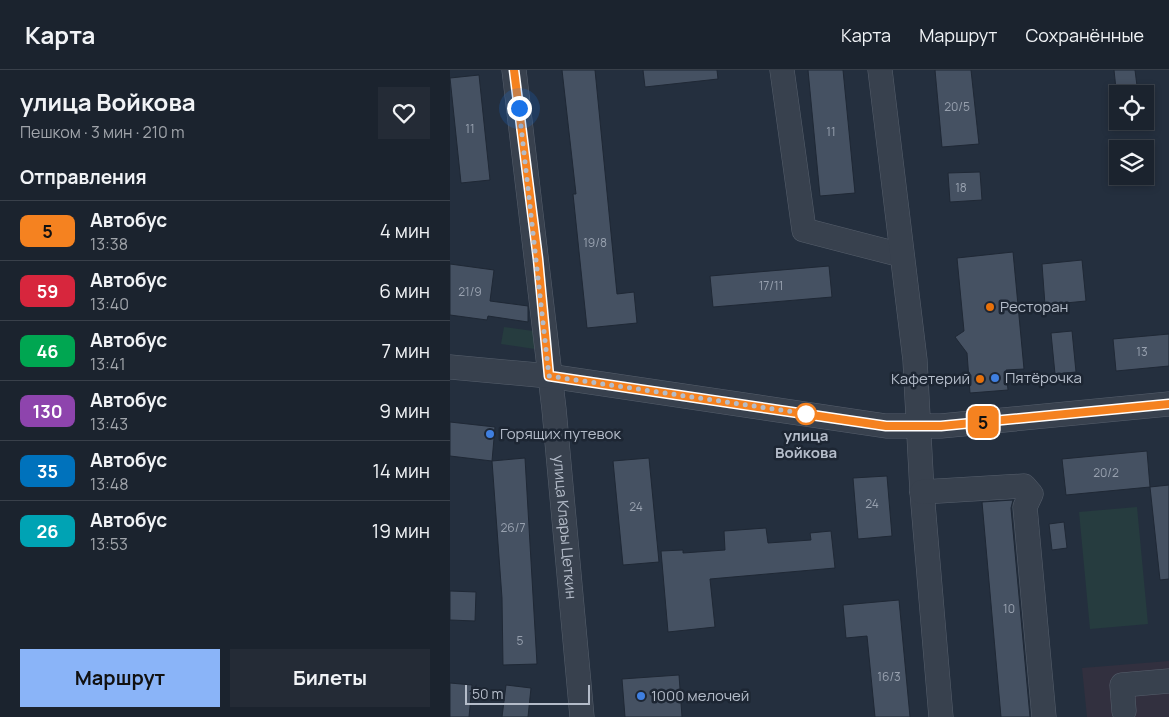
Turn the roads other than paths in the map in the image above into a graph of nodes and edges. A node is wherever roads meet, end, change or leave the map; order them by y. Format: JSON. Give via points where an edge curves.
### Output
{"nodes":[{"id":1,"x":514,"y":70,"type":"edge"},
{"id":2,"x":782,"y":70,"type":"edge"},
{"id":3,"x":880,"y":70,"type":"edge"},
{"id":4,"x":901,"y":255,"type":"junction"},
{"id":5,"x":450,"y":367,"type":"edge"},
{"id":6,"x":549,"y":376,"type":"junction"},
{"id":7,"x":1169,"y":404,"type":"edge"},
{"id":8,"x":919,"y":426,"type":"junction"},
{"id":9,"x":922,"y":492,"type":"junction"},
{"id":10,"x":1169,"y":681,"type":"edge"},
{"id":11,"x":1124,"y":711,"type":"dead end"},
{"id":12,"x":582,"y":717,"type":"edge"},
{"id":13,"x":941,"y":717,"type":"edge"},
{"id":14,"x":1044,"y":717,"type":"edge"}],
"edges":[{"from":1,"to":6,"type":"street","name":"улица Клары Цеткин"},
{"from":2,"to":4,"type":"street","via":[[804,230]]},
{"from":3,"to":4,"type":"street"},
{"from":4,"to":8,"type":"street","via":[[915,360]]},
{"from":5,"to":6,"type":"street"},
{"from":6,"to":8,"type":"street","via":[[886,426]]},
{"from":6,"to":12,"type":"street","name":"улица Клары Цеткин"},
{"from":7,"to":8,"type":"street"},
{"from":8,"to":9,"type":"street"},
{"from":9,"to":13,"type":"street"},
{"from":9,"to":14,"type":"street","via":[[1024,486],[1031,494],[1025,507]]},
{"from":10,"to":11,"type":"street","via":[[1122,685]]}]}
